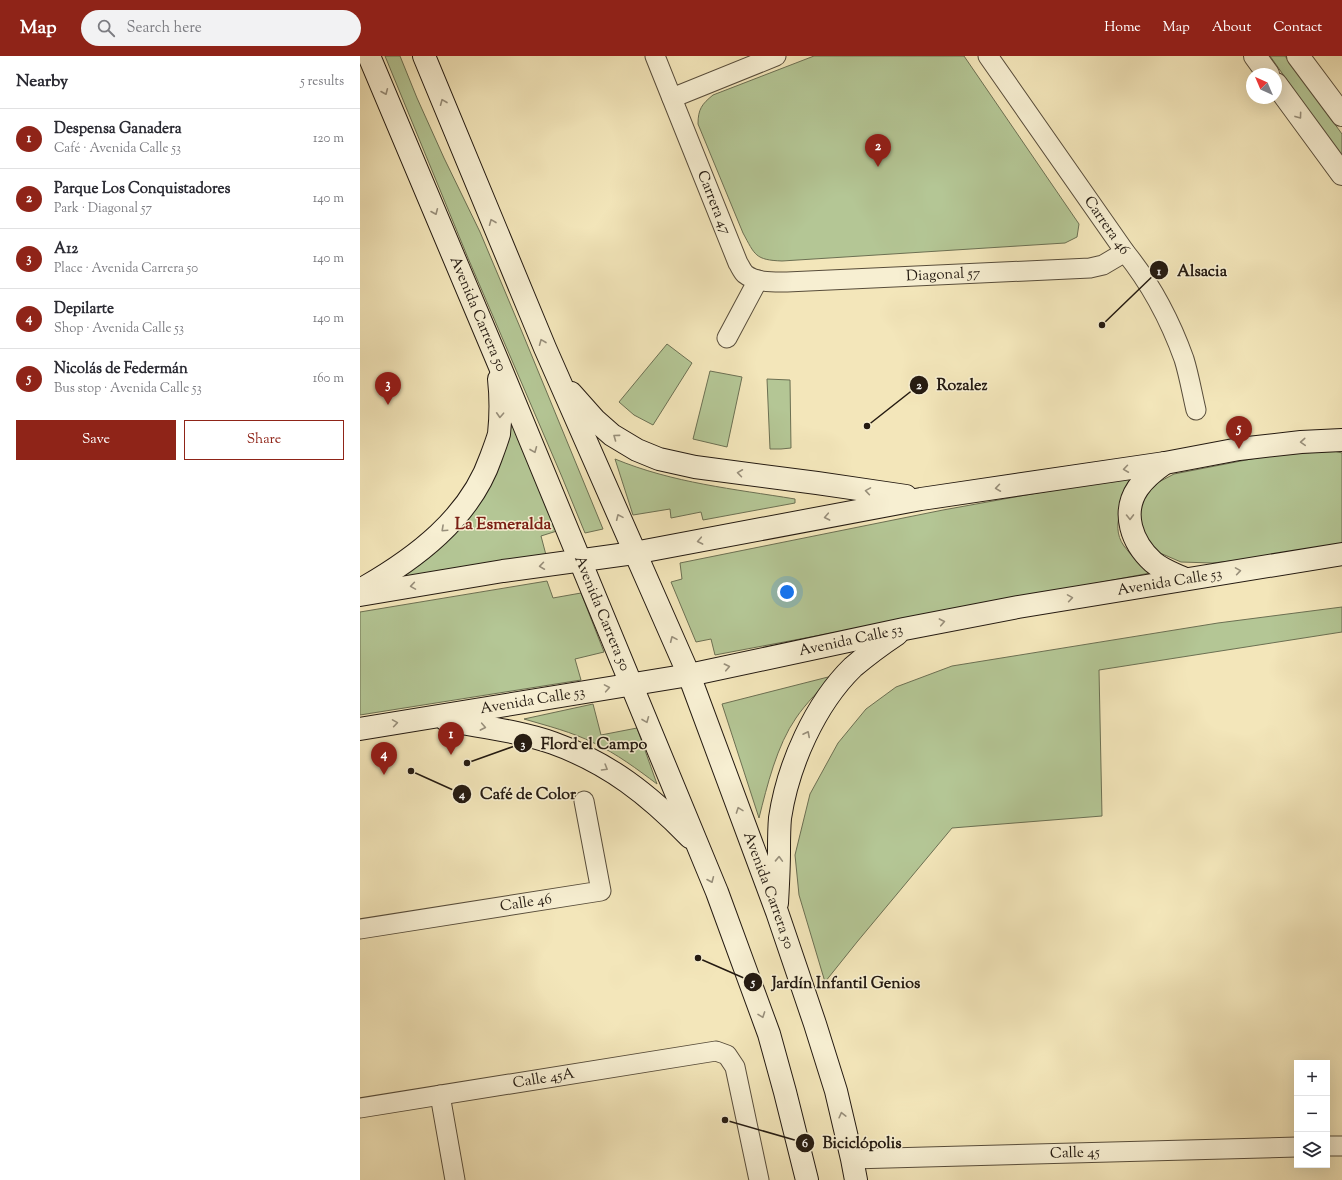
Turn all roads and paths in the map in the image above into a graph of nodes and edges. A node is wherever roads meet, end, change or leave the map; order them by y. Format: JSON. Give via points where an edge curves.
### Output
{"nodes":[{"id":1,"x":370,"y":56,"type":"edge"},
{"id":2,"x":424,"y":56,"type":"edge"},
{"id":3,"x":655,"y":56,"type":"edge"},
{"id":4,"x":776,"y":56,"type":"edge"},
{"id":5,"x":988,"y":56,"type":"edge"},
{"id":6,"x":1255,"y":56,"type":"edge"},
{"id":7,"x":1298,"y":56,"type":"edge"},
{"id":8,"x":1264,"y":68,"type":"edge"},
{"id":9,"x":1282,"y":92,"type":"edge"},
{"id":10,"x":672,"y":98,"type":"junction"},
{"id":11,"x":1342,"y":115,"type":"edge"},
{"id":12,"x":1342,"y":174,"type":"edge"},
{"id":13,"x":1125,"y":252,"type":"junction"},
{"id":14,"x":758,"y":280,"type":"junction"},
{"id":15,"x":727,"y":338,"type":"dead end"},
{"id":16,"x":498,"y":362,"type":"junction"},
{"id":17,"x":557,"y":378,"type":"junction"},
{"id":18,"x":1196,"y":410,"type":"dead end"},
{"id":19,"x":1342,"y":440,"type":"edge"},
{"id":20,"x":1165,"y":463,"type":"junction"},
{"id":21,"x":921,"y":499,"type":"junction"},
{"id":22,"x":634,"y":553,"type":"junction"},
{"id":23,"x":1342,"y":554,"type":"edge"},
{"id":24,"x":580,"y":561,"type":"junction"},
{"id":25,"x":1185,"y":579,"type":"junction"},
{"id":26,"x":360,"y":590,"type":"edge"},
{"id":27,"x":360,"y":595,"type":"edge"},
{"id":28,"x":904,"y":629,"type":"junction"},
{"id":29,"x":689,"y":675,"type":"junction"},
{"id":30,"x":632,"y":684,"type":"junction"},
{"id":31,"x":431,"y":717,"type":"junction"},
{"id":32,"x":360,"y":729,"type":"edge"},
{"id":33,"x":584,"y":801,"type":"dead end"},
{"id":34,"x":696,"y":844,"type":"junction"},
{"id":35,"x":777,"y":912,"type":"junction"},
{"id":36,"x":360,"y":929,"type":"edge"},
{"id":37,"x":440,"y":1095,"type":"junction"},
{"id":38,"x":360,"y":1108,"type":"edge"},
{"id":39,"x":1330,"y":1146,"type":"edge"},
{"id":40,"x":1342,"y":1146,"type":"edge"},
{"id":41,"x":1294,"y":1147,"type":"edge"},
{"id":42,"x":854,"y":1170,"type":"edge"},
{"id":43,"x":455,"y":1180,"type":"edge"},
{"id":44,"x":759,"y":1180,"type":"edge"},
{"id":45,"x":807,"y":1180,"type":"edge"}],
"edges":[{"from":1,"to":16,"type":"main road","name":"Avenida Carrera 50","one_way":true},
{"from":17,"to":2,"type":"main road","name":"Avenida Carrera 50","one_way":true},
{"from":3,"to":10,"type":"street","name":"Carrera 47"},
{"from":4,"to":10,"type":"street"},
{"from":5,"to":13,"type":"street","name":"Carrera 46"},
{"from":6,"to":8,"type":"main road"},
{"from":7,"to":11,"type":"main road"},
{"from":9,"to":12,"type":"main road","one_way":true},
{"from":10,"to":14,"type":"street","name":"Carrera 47","via":[[738,263],[745,274]]},
{"from":13,"to":14,"type":"street","name":"Diagonal 57","via":[[1103,265],[1090,268],[787,282]]},
{"from":13,"to":18,"type":"street","name":"Carrera 46","via":[[1157,298],[1173,328]]},
{"from":14,"to":15,"type":"street"},
{"from":16,"to":24,"type":"main road","name":"Avenida Carrera 50","one_way":true},
{"from":16,"to":26,"type":"main road","one_way":true,"via":[[501,413],[498,435],[476,491],[448,526],[417,553]]},
{"from":21,"to":17,"type":"main road","one_way":true,"via":[[695,467],[659,459],[632,448],[612,434],[595,420]]},
{"from":22,"to":17,"type":"main road","name":"Avenida Carrera 50","one_way":true},
{"from":19,"to":20,"type":"main road","one_way":true,"via":[[1239,449]]},
{"from":20,"to":21,"type":"main road","one_way":true},
{"from":20,"to":25,"type":"main road","one_way":true,"via":[[1138,488],[1132,500],[1131,530],[1154,562]]},
{"from":21,"to":22,"type":"main road","one_way":true},
{"from":22,"to":24,"type":"main road"},
{"from":29,"to":22,"type":"main road","name":"Avenida Carrera 50","one_way":true},
{"from":25,"to":23,"type":"main road","name":"Avenida Calle 53","one_way":true},
{"from":24,"to":27,"type":"main road","one_way":true},
{"from":24,"to":30,"type":"main road","name":"Avenida Carrera 50"},
{"from":28,"to":25,"type":"main road","name":"Avenida Calle 53","one_way":true},
{"from":29,"to":28,"type":"main road","name":"Avenida Calle 53","one_way":true},
{"from":35,"to":28,"type":"main road","one_way":true,"via":[[780,818],[784,796],[807,734],[825,701],[854,667]]},
{"from":29,"to":30,"type":"main road","name":"Avenida Calle 53"},
{"from":35,"to":29,"type":"main road","name":"Avenida Carrera 50","one_way":true},
{"from":31,"to":30,"type":"main road","name":"Avenida Calle 53","one_way":true},
{"from":30,"to":34,"type":"main road","name":"Avenida Carrera 50","one_way":true},
{"from":32,"to":31,"type":"main road","name":"Avenida Calle 53","one_way":true},
{"from":31,"to":34,"type":"main road","one_way":true,"via":[[525,735],[592,760],[648,797]]},
{"from":33,"to":36,"type":"street","name":"Calle 46","via":[[601,891]]},
{"from":34,"to":45,"type":"main road","name":"Avenida Carrera 50","one_way":true,"via":[[769,1034]]},
{"from":42,"to":35,"type":"main road","name":"Avenida Carrera 50","one_way":true,"via":[[836,1091]]},
{"from":37,"to":38,"type":"street","name":"Calle 45A"},
{"from":37,"to":43,"type":"street"},
{"from":37,"to":44,"type":"street","name":"Calle 45A","via":[[716,1051],[727,1055],[735,1068]]},
{"from":39,"to":40,"type":"street"},
{"from":41,"to":42,"type":"street","name":"Calle 45"}]}
